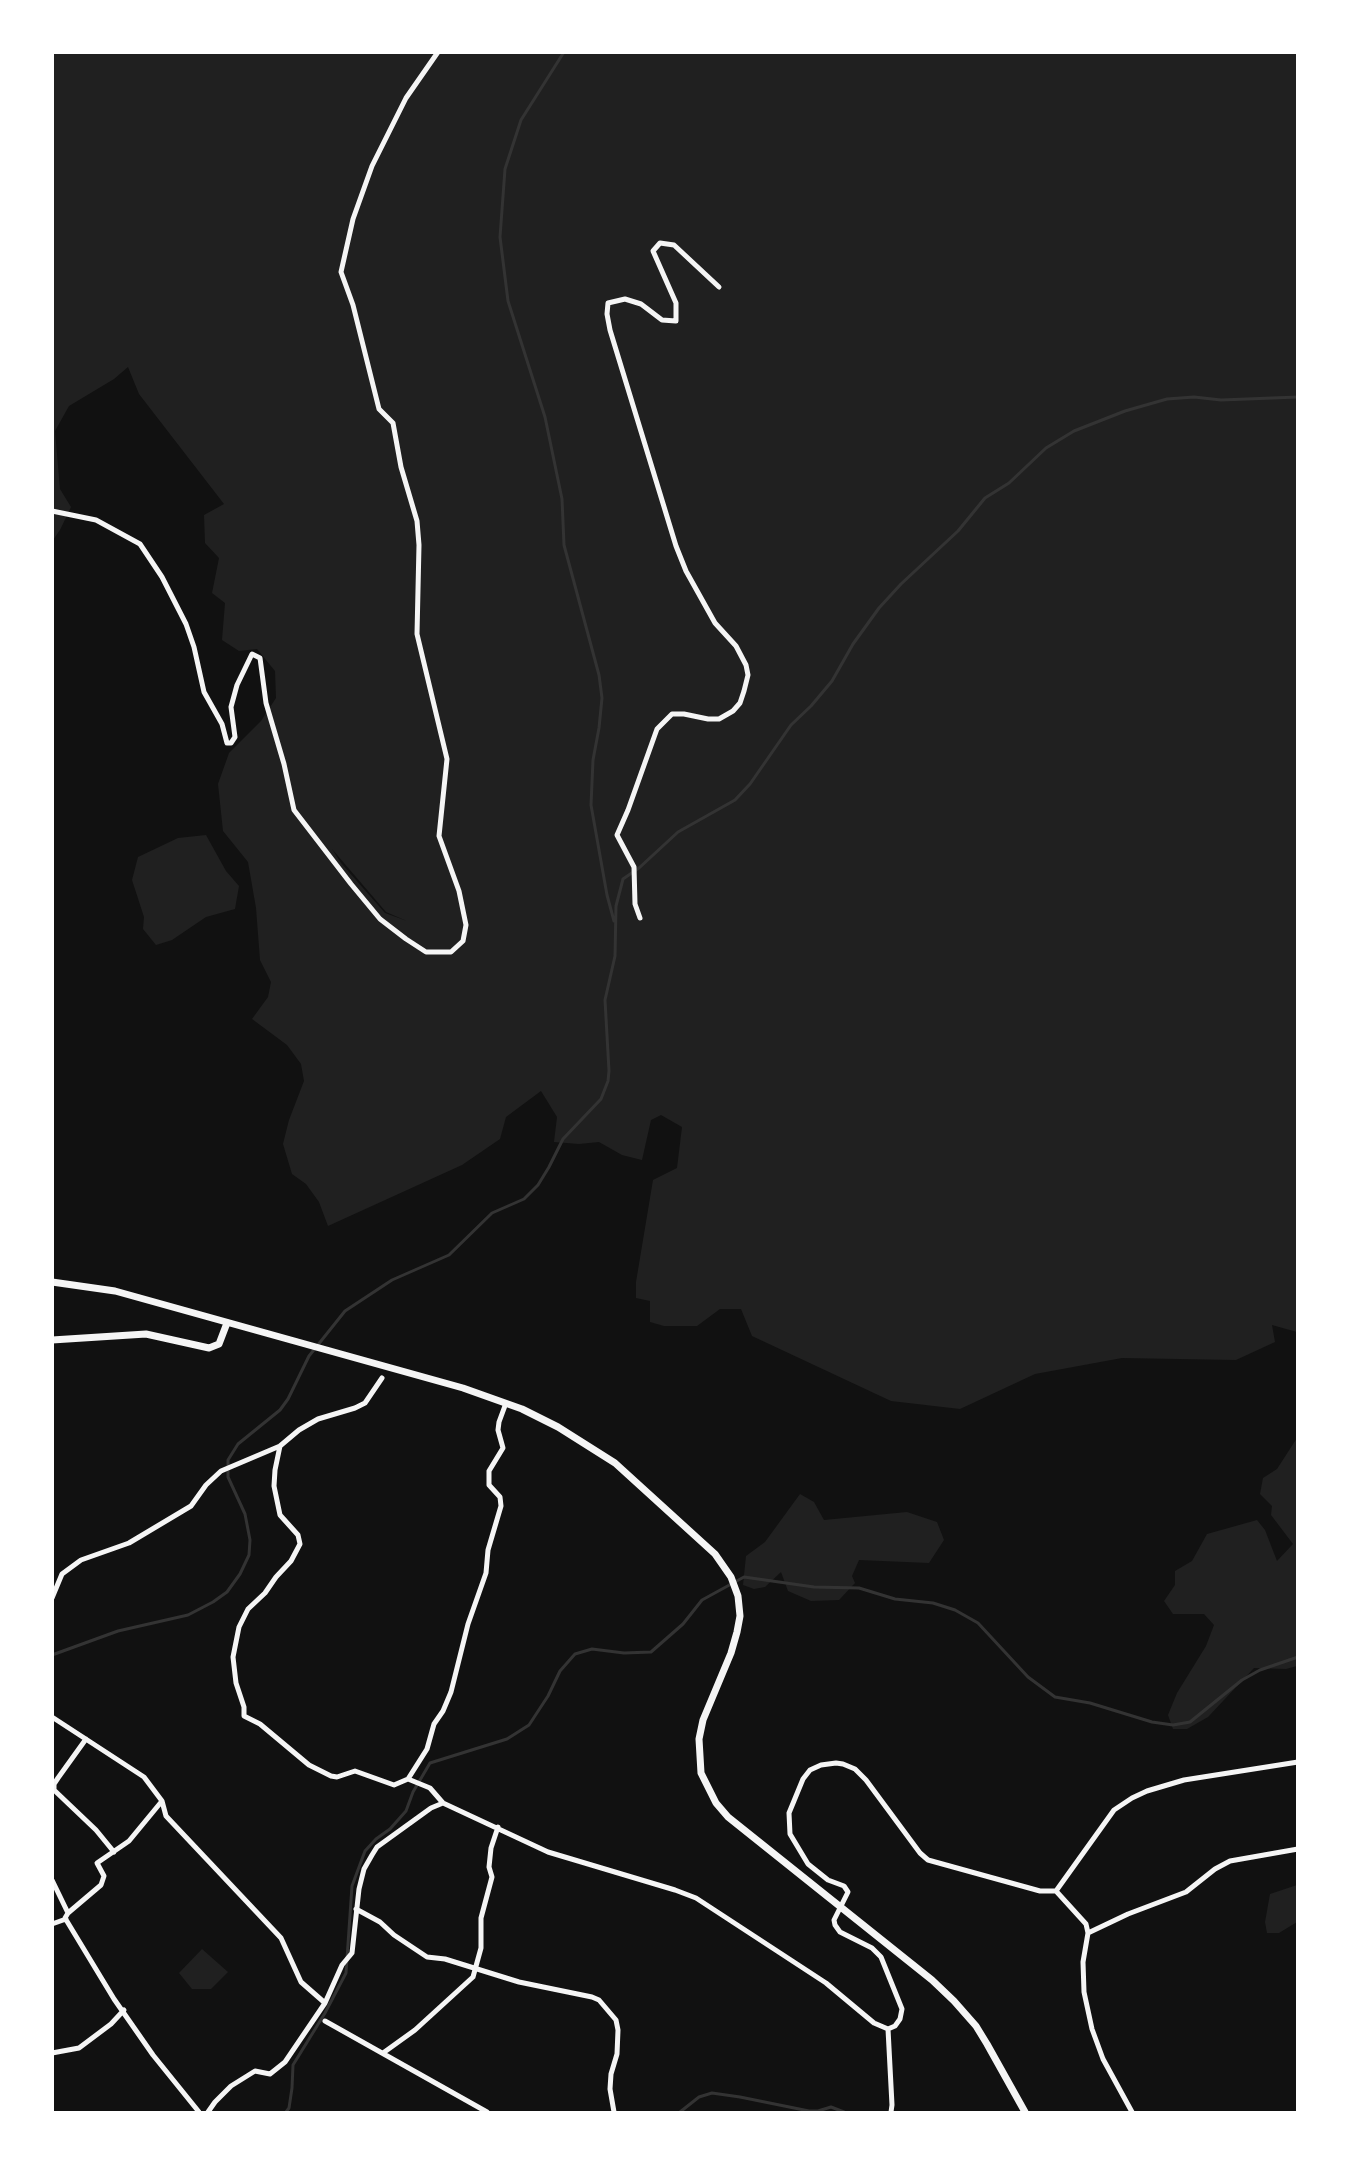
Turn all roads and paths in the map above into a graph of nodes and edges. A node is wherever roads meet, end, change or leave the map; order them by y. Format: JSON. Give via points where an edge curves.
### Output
{"nodes":[{"id":1,"x":438,"y":52,"type":"edge"},
{"id":2,"x":720,"y":286,"type":"dead end"},
{"id":3,"x":52,"y":511,"type":"edge"},
{"id":4,"x":640,"y":918,"type":"dead end"},
{"id":5,"x":52,"y":1282,"type":"edge"},
{"id":6,"x":227,"y":1323,"type":"junction"},
{"id":7,"x":52,"y":1340,"type":"edge"},
{"id":8,"x":382,"y":1378,"type":"dead end"},
{"id":9,"x":506,"y":1403,"type":"junction"},
{"id":10,"x":280,"y":1446,"type":"junction"},
{"id":11,"x":52,"y":1598,"type":"edge"},
{"id":12,"x":52,"y":1717,"type":"edge"},
{"id":13,"x":86,"y":1739,"type":"junction"},
{"id":14,"x":1298,"y":1762,"type":"edge"},
{"id":15,"x":410,"y":1780,"type":"junction"},
{"id":16,"x":162,"y":1801,"type":"junction"},
{"id":17,"x":443,"y":1803,"type":"junction"},
{"id":18,"x":498,"y":1827,"type":"junction"},
{"id":19,"x":1298,"y":1849,"type":"edge"},
{"id":20,"x":114,"y":1852,"type":"junction"},
{"id":21,"x":52,"y":1880,"type":"edge"},
{"id":22,"x":1056,"y":1891,"type":"junction"},
{"id":23,"x":840,"y":1908,"type":"junction"},
{"id":24,"x":356,"y":1910,"type":"junction"},
{"id":25,"x":67,"y":1916,"type":"junction"},
{"id":26,"x":52,"y":1923,"type":"edge"},
{"id":27,"x":1088,"y":1933,"type":"junction"},
{"id":28,"x":474,"y":1969,"type":"junction"},
{"id":29,"x":325,"y":2004,"type":"junction"},
{"id":30,"x":124,"y":2010,"type":"junction"},
{"id":31,"x":326,"y":2021,"type":"dead end"},
{"id":32,"x":888,"y":2029,"type":"junction"},
{"id":33,"x":52,"y":2053,"type":"edge"},
{"id":34,"x":383,"y":2053,"type":"junction"},
{"id":35,"x":199,"y":2112,"type":"edge"},
{"id":36,"x":208,"y":2112,"type":"edge"},
{"id":37,"x":487,"y":2112,"type":"edge"},
{"id":38,"x":614,"y":2112,"type":"edge"},
{"id":39,"x":891,"y":2112,"type":"edge"},
{"id":40,"x":1026,"y":2112,"type":"edge"},
{"id":41,"x":1131,"y":2112,"type":"edge"}],
"edges":[{"from":1,"to":3,"type":"street","via":[[406,98],[372,166],[353,219],[341,272],[379,409],[393,423],[417,521],[417,634],[447,759],[439,836],[459,891],[466,925],[463,941],[451,952],[426,952],[397,932],[351,884],[294,810],[266,703],[260,658],[252,654],[237,685],[231,706],[235,737],[227,743],[222,724],[204,692],[186,624],[140,544],[96,520]]},
{"from":2,"to":4,"type":"street","via":[[674,245],[660,243],[653,251],[676,303],[676,321],[662,320],[641,304],[625,299],[608,303],[610,330],[676,546],[715,623],[736,646],[748,675],[733,711],[719,719],[672,714],[657,729],[617,835],[634,867],[635,904]]},
{"from":5,"to":6,"type":"street","via":[[116,1291]]},
{"from":6,"to":7,"type":"street","via":[[219,1344],[209,1348],[146,1334]]},
{"from":6,"to":9,"type":"street"},
{"from":8,"to":10,"type":"street","via":[[365,1403],[318,1419]]},
{"from":9,"to":15,"type":"street","via":[[498,1430],[503,1448],[489,1471],[489,1485],[500,1497],[501,1506],[488,1550],[486,1573],[451,1692]]},
{"from":9,"to":23,"type":"street","via":[[558,1427],[615,1463],[715,1554],[731,1577],[740,1616],[731,1653],[703,1720],[699,1739],[701,1773],[728,1818]]},
{"from":10,"to":11,"type":"street","via":[[222,1471],[191,1506],[141,1537],[81,1560],[62,1574]]},
{"from":10,"to":15,"type":"street","via":[[274,1486],[280,1515],[298,1535],[300,1544],[291,1561],[248,1609],[239,1627],[233,1657],[244,1716],[260,1724],[309,1765],[332,1776],[354,1770],[394,1785]]},
{"from":12,"to":13,"type":"street"},
{"from":13,"to":16,"type":"street","via":[[144,1777]]},
{"from":13,"to":20,"type":"street","via":[[54,1784],[54,1790]]},
{"from":14,"to":22,"type":"street","via":[[1184,1780],[1132,1798],[1114,1810]]},
{"from":15,"to":17,"type":"street","via":[[430,1788]]},
{"from":16,"to":20,"type":"street","via":[[129,1841]]},
{"from":16,"to":29,"type":"street","via":[[166,1816],[281,1938],[301,1982]]},
{"from":17,"to":18,"type":"street"},
{"from":17,"to":24,"type":"street","via":[[377,1847],[364,1869]]},
{"from":18,"to":28,"type":"street","via":[[490,1858],[492,1877],[481,1918],[481,1948]]},
{"from":18,"to":32,"type":"street","via":[[548,1852],[696,1898],[826,1983],[874,2023]]},
{"from":19,"to":27,"type":"street","via":[[1230,1861],[1186,1892]]},
{"from":20,"to":25,"type":"street","via":[[97,1863],[104,1876],[101,1885]]},
{"from":21,"to":25,"type":"street"},
{"from":22,"to":23,"type":"street","via":[[1040,1891],[928,1860],[866,1780],[855,1769],[836,1763],[810,1770],[789,1813],[788,1824],[808,1864],[828,1880],[844,1886],[848,1893]]},
{"from":22,"to":27,"type":"street","via":[[1086,1924]]},
{"from":23,"to":32,"type":"street","via":[[835,1925],[881,1957],[899,1998],[900,2019]]},
{"from":23,"to":40,"type":"street","via":[[954,2001],[976,2026]]},
{"from":24,"to":28,"type":"street","via":[[380,1922],[427,1957]]},
{"from":24,"to":29,"type":"street","via":[[351,1954]]},
{"from":25,"to":26,"type":"street"},
{"from":25,"to":30,"type":"street"},
{"from":27,"to":41,"type":"street","via":[[1083,1962],[1084,1992],[1092,2029]]},
{"from":28,"to":34,"type":"street","via":[[472,1977],[415,2030]]},
{"from":28,"to":38,"type":"street","via":[[599,2000],[616,2020],[618,2030],[610,2089]]},
{"from":29,"to":36,"type":"street","via":[[285,2062],[270,2074],[255,2071],[231,2086]]},
{"from":30,"to":33,"type":"street","via":[[79,2048]]},
{"from":30,"to":35,"type":"street","via":[[153,2055]]},
{"from":31,"to":34,"type":"street"},
{"from":32,"to":39,"type":"street"},
{"from":34,"to":37,"type":"street"}]}
